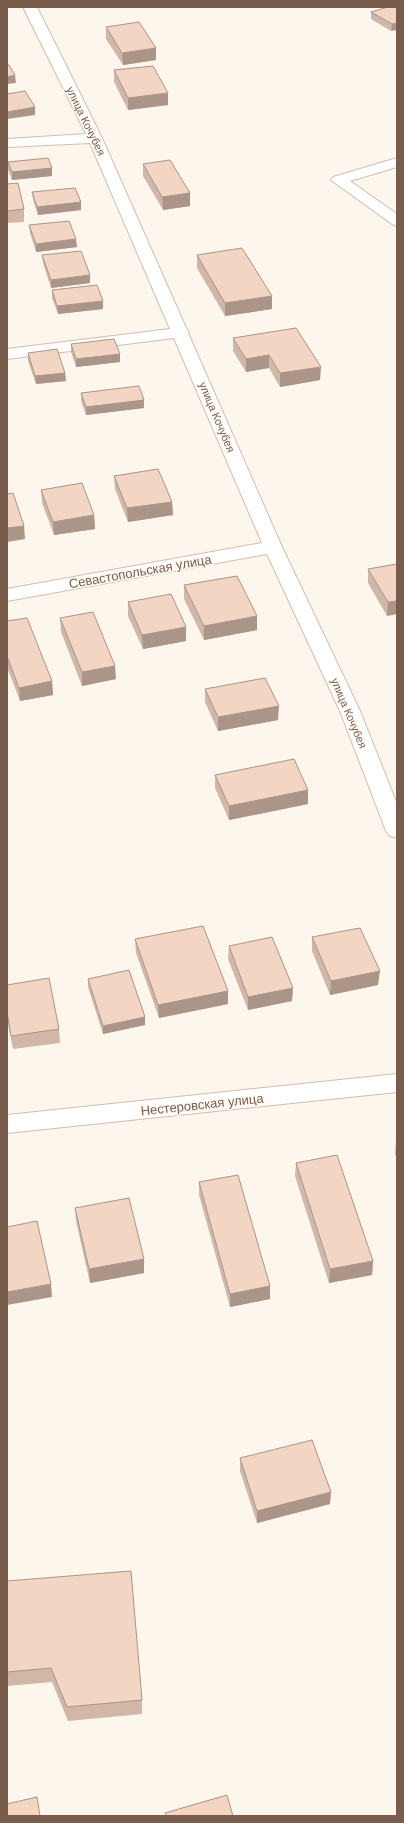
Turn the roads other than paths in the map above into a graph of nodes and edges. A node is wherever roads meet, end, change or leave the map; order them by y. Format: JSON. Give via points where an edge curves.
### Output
{"nodes":[{"id":1,"x":30,"y":7,"type":"edge"},
{"id":2,"x":95,"y":138,"type":"junction"},
{"id":3,"x":7,"y":143,"type":"edge"},
{"id":4,"x":397,"y":162,"type":"edge"},
{"id":5,"x":397,"y":221,"type":"edge"},
{"id":6,"x":181,"y":332,"type":"junction"},
{"id":7,"x":7,"y":354,"type":"edge"},
{"id":8,"x":273,"y":547,"type":"junction"},
{"id":9,"x":7,"y":594,"type":"edge"},
{"id":10,"x":397,"y":831,"type":"edge"},
{"id":11,"x":397,"y":1083,"type":"edge"},
{"id":12,"x":7,"y":1124,"type":"edge"}],
"edges":[{"from":1,"to":2,"type":"street","name":"улица Кочубея"},
{"from":2,"to":3,"type":"street"},
{"from":2,"to":6,"type":"street","name":"улица Кочубея"},
{"from":4,"to":5,"type":"street","via":[[338,180]]},
{"from":6,"to":7,"type":"street"},
{"from":6,"to":8,"type":"street","name":"улица Кочубея"},
{"from":8,"to":9,"type":"street","name":"Севастопольская улица"},
{"from":8,"to":10,"type":"street","name":"улица Кочубея","via":[[350,711]]},
{"from":11,"to":12,"type":"street","name":"Нестеровская улица"}]}
